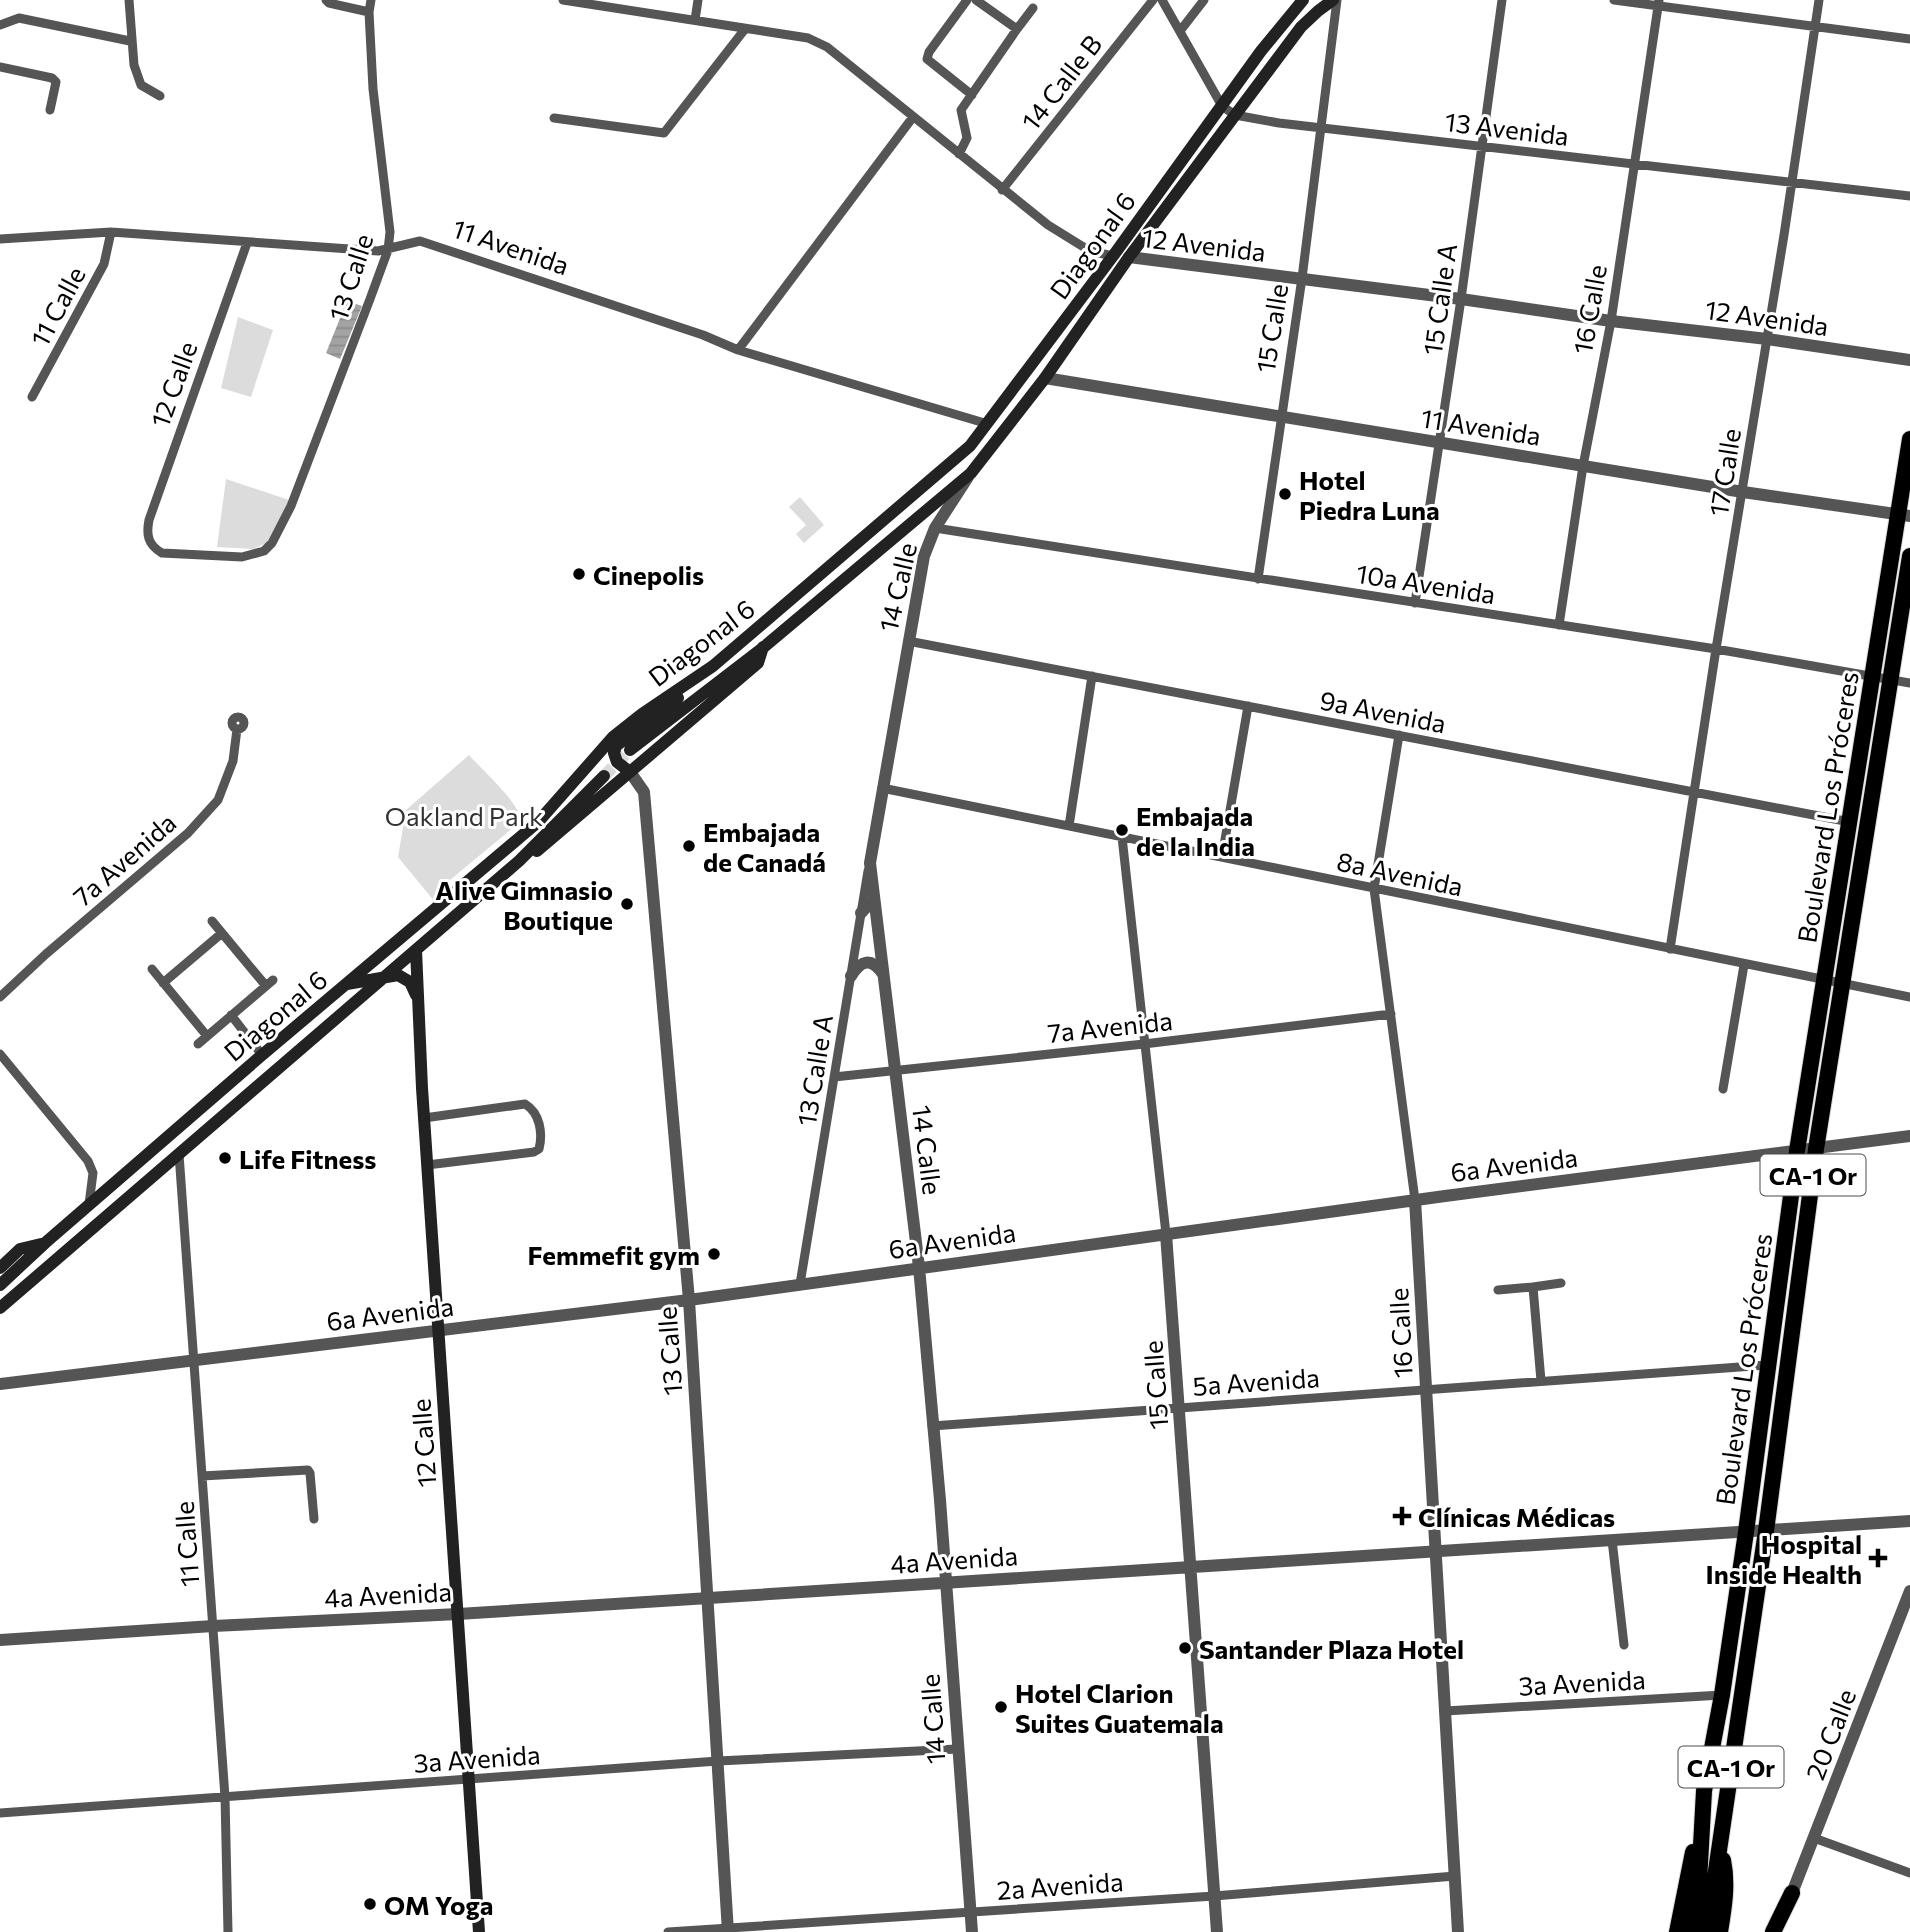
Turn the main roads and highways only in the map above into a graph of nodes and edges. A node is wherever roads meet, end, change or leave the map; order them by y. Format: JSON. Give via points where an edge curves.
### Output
{"nodes":[{"id":1,"x":1303,"y":0,"type":"edge"},
{"id":2,"x":1335,"y":0,"type":"edge"},
{"id":3,"x":1112,"y":256,"type":"junction"},
{"id":4,"x":1129,"y":257,"type":"junction"},
{"id":5,"x":1910,"y":439,"type":"edge"},
{"id":6,"x":1904,"y":516,"type":"edge"},
{"id":7,"x":1910,"y":556,"type":"edge"},
{"id":8,"x":764,"y":647,"type":"junction"},
{"id":9,"x":697,"y":678,"type":"junction"},
{"id":10,"x":630,"y":750,"type":"tunnel mouth"},
{"id":11,"x":630,"y":772,"type":"junction"},
{"id":12,"x":604,"y":776,"type":"tunnel mouth"},
{"id":13,"x":519,"y":861,"type":"junction"},
{"id":14,"x":416,"y":950,"type":"junction"},
{"id":15,"x":381,"y":979,"type":"junction"},
{"id":16,"x":346,"y":984,"type":"junction"},
{"id":17,"x":418,"y":998,"type":"junction"},
{"id":18,"x":45,"y":1243,"type":"junction"},
{"id":19,"x":0,"y":1268,"type":"edge"},
{"id":20,"x":0,"y":1285,"type":"edge"},
{"id":21,"x":0,"y":1308,"type":"edge"},
{"id":22,"x":1704,"y":1791,"type":"junction"},
{"id":23,"x":1721,"y":1847,"type":"junction"},
{"id":24,"x":1792,"y":1893,"type":"road end"},
{"id":25,"x":479,"y":1932,"type":"edge"},
{"id":26,"x":1677,"y":1932,"type":"edge"},
{"id":27,"x":1692,"y":1932,"type":"edge"},
{"id":28,"x":1707,"y":1932,"type":"edge"},
{"id":29,"x":1720,"y":1932,"type":"edge"},
{"id":30,"x":1773,"y":1932,"type":"edge"}],
"edges":[{"from":1,"to":3,"type":"main road","name":"Diagonal 6"},
{"from":2,"to":4,"type":"main road","name":"Diagonal 6","via":[[1307,20]]},
{"from":3,"to":4,"type":"main road","name":"12 Avenida"},
{"from":3,"to":9,"type":"main road","name":"Diagonal 6","via":[[970,446]]},
{"from":4,"to":8,"type":"main road","name":"Diagonal 6","via":[[971,473]]},
{"from":5,"to":6,"type":"highway","name":"Boulevard Los Próceres","number":"CA-1 Or"},
{"from":6,"to":22,"type":"highway","name":"Boulevard Los Próceres","number":"CA-1 Or","via":[[1890,555],[1797,1151],[1722,1695]]},
{"from":7,"to":23,"type":"highway","name":"Boulevard Los Próceres","number":"CA-1 Or","via":[[1816,1149]]},
{"from":8,"to":10,"type":"main road","name":"Diagonal 6"},
{"from":8,"to":11,"type":"main road","name":"Diagonal 6","via":[[758,663]]},
{"from":9,"to":11,"type":"main road","via":[[693,688],[616,746],[617,762]]},
{"from":9,"to":16,"type":"main road","name":"Diagonal 6","via":[[613,737],[535,824]]},
{"from":11,"to":13,"type":"main road","name":"Diagonal 6","via":[[542,849]]},
{"from":12,"to":13,"type":"main road","name":"Diagonal 6"},
{"from":13,"to":14,"type":"main road","name":"Diagonal 6"},
{"from":14,"to":15,"type":"main road","name":"Diagonal 6"},
{"from":14,"to":17,"type":"main road","name":"12 Calle"},
{"from":15,"to":16,"type":"main road"},
{"from":15,"to":17,"type":"main road","via":[[404,977]]},
{"from":15,"to":21,"type":"main road","name":"Diagonal 6"},
{"from":16,"to":18,"type":"main road","name":"Diagonal 6"},
{"from":17,"to":25,"type":"main road","name":"12 Calle"},
{"from":18,"to":19,"type":"main road","via":[[20,1249]]},
{"from":18,"to":20,"type":"main road","name":"Diagonal 6"},
{"from":22,"to":26,"type":"highway"},
{"from":22,"to":27,"type":"highway","name":"Boulevard Los Próceres","number":"CA-1 Or"},
{"from":23,"to":28,"type":"highway","name":"Boulevard Los Próceres","number":"CA-1 Or"},
{"from":23,"to":29,"type":"highway","via":[[1726,1872]]},
{"from":24,"to":30,"type":"highway"}]}
